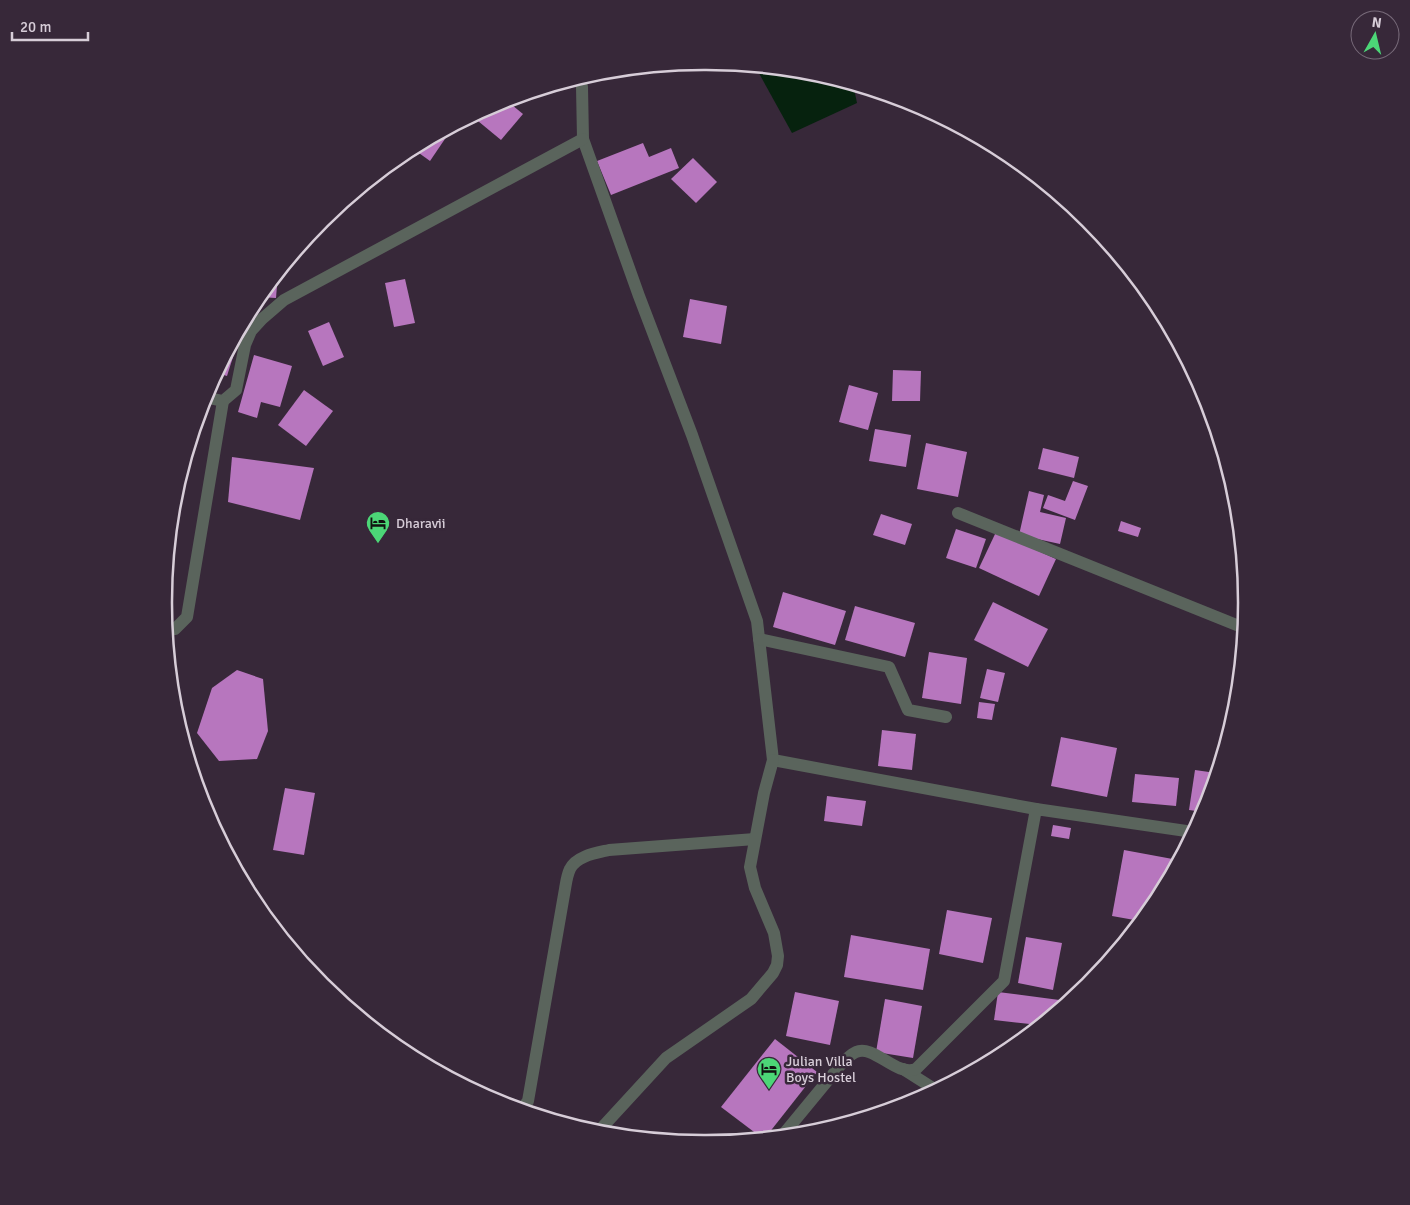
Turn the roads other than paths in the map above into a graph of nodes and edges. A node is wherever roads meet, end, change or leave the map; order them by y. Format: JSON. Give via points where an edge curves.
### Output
{"nodes":[{"id":1,"x":581,"y":85,"type":"edge"},
{"id":2,"x":583,"y":139,"type":"junction"},
{"id":3,"x":213,"y":399,"type":"edge"},
{"id":4,"x":223,"y":401,"type":"junction"},
{"id":5,"x":958,"y":513,"type":"dead end"},
{"id":6,"x":1237,"y":625,"type":"edge"},
{"id":7,"x":174,"y":629,"type":"edge"},
{"id":8,"x":759,"y":639,"type":"junction"},
{"id":9,"x":946,"y":717,"type":"dead end"},
{"id":10,"x":773,"y":760,"type":"junction"},
{"id":11,"x":1036,"y":809,"type":"junction"},
{"id":12,"x":1186,"y":831,"type":"edge"},
{"id":13,"x":755,"y":839,"type":"junction"},
{"id":14,"x":903,"y":1069,"type":"junction"},
{"id":15,"x":929,"y":1085,"type":"edge"},
{"id":16,"x":526,"y":1104,"type":"edge"},
{"id":17,"x":604,"y":1125,"type":"edge"},
{"id":18,"x":789,"y":1128,"type":"edge"}],
"edges":[{"from":1,"to":2,"type":"street"},
{"from":2,"to":4,"type":"street","via":[[284,300],[252,331],[245,345],[236,390]]},
{"from":2,"to":8,"type":"street","via":[[692,435],[757,621]]},
{"from":3,"to":4,"type":"street"},
{"from":4,"to":7,"type":"street","via":[[187,617]]},
{"from":5,"to":6,"type":"street"},
{"from":8,"to":9,"type":"street","via":[[888,667],[908,710]]},
{"from":8,"to":10,"type":"street"},
{"from":10,"to":11,"type":"street"},
{"from":10,"to":13,"type":"street"},
{"from":11,"to":12,"type":"street"},
{"from":11,"to":14,"type":"street","via":[[1004,981],[916,1069]]},
{"from":13,"to":16,"type":"street","via":[[609,850],[574,863],[564,889]]},
{"from":13,"to":17,"type":"street","via":[[750,866],[777,945],[778,956],[773,973],[751,999],[666,1058]]},
{"from":14,"to":15,"type":"street"},
{"from":14,"to":18,"type":"street","via":[[867,1051],[857,1052],[843,1062]]}]}
